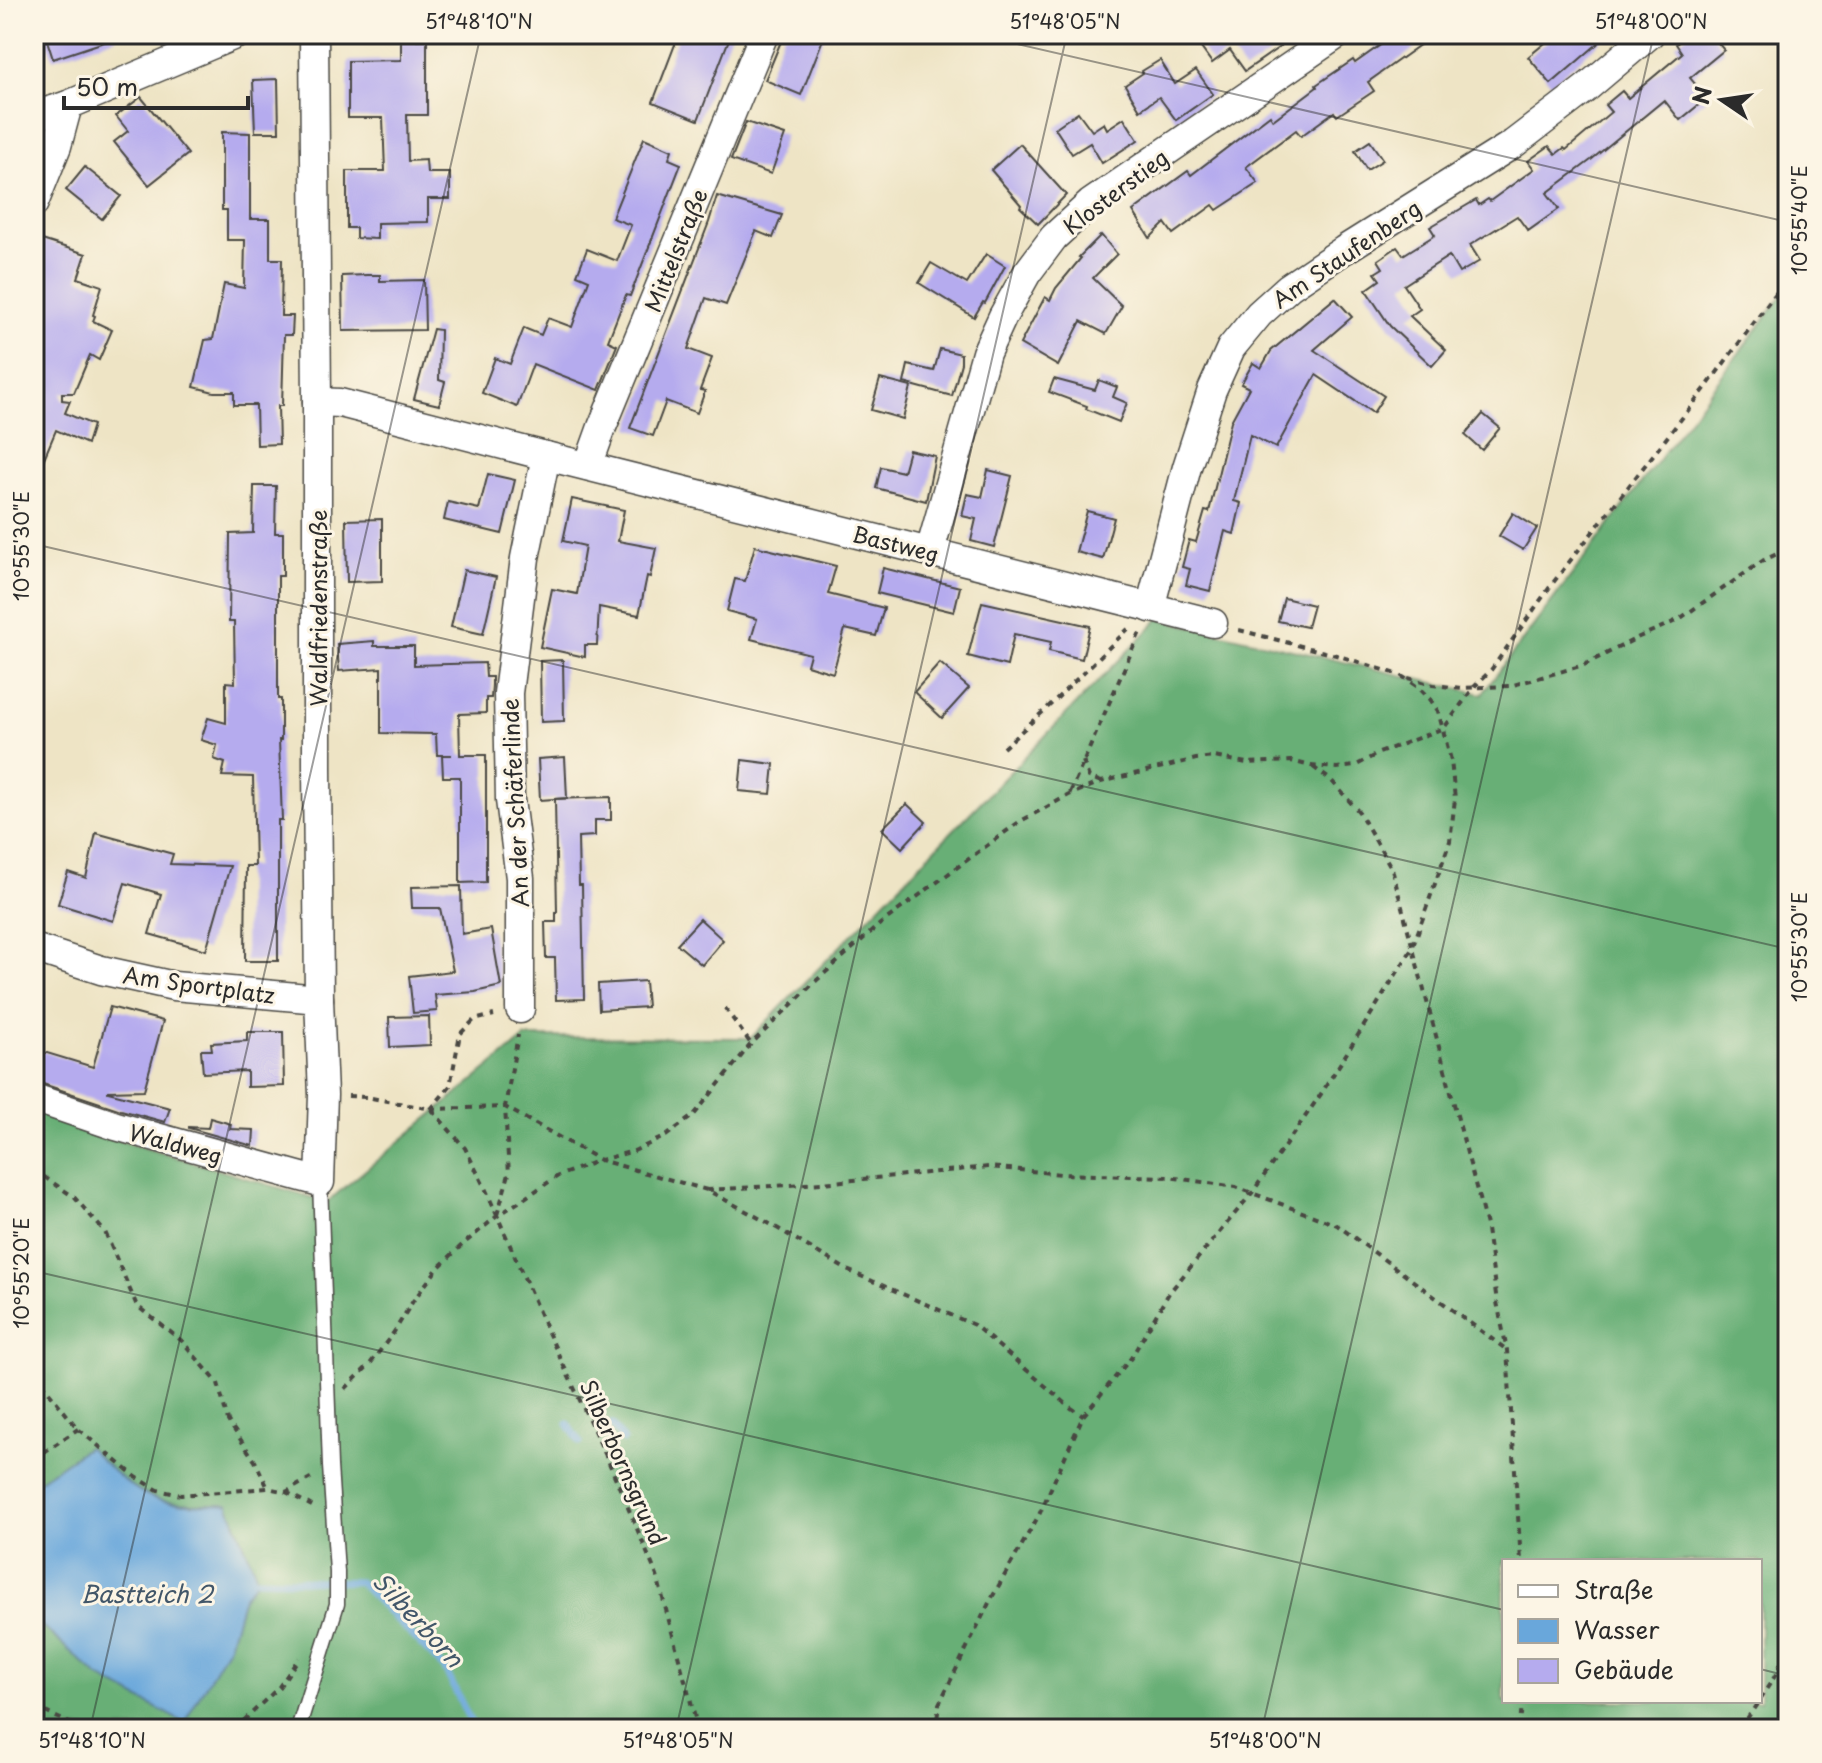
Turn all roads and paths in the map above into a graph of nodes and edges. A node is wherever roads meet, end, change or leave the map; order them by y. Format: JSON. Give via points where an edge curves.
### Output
{"nodes":[{"id":1,"x":237,"y":34,"type":"edge"},
{"id":2,"x":314,"y":34,"type":"edge"},
{"id":3,"x":764,"y":34,"type":"edge"},
{"id":4,"x":1338,"y":34,"type":"edge"},
{"id":5,"x":1650,"y":34,"type":"edge"},
{"id":6,"x":68,"y":105,"type":"junction"},
{"id":7,"x":34,"y":116,"type":"edge"},
{"id":8,"x":34,"y":203,"type":"edge"},
{"id":9,"x":1788,"y":277,"type":"edge"},
{"id":10,"x":317,"y":402,"type":"junction"},
{"id":11,"x":546,"y":456,"type":"junction"},
{"id":12,"x":588,"y":466,"type":"junction"},
{"id":13,"x":1788,"y":549,"type":"edge"},
{"id":14,"x":930,"y":551,"type":"junction"},
{"id":15,"x":1150,"y":608,"type":"junction"},
{"id":16,"x":1213,"y":623,"type":"joint"},
{"id":17,"x":1400,"y":675,"type":"junction"},
{"id":18,"x":1474,"y":687,"type":"junction"},
{"id":19,"x":1444,"y":728,"type":"junction"},
{"id":20,"x":1003,"y":748,"type":"dead end"},
{"id":21,"x":1083,"y":761,"type":"junction"},
{"id":22,"x":1311,"y":766,"type":"junction"},
{"id":23,"x":1101,"y":782,"type":"junction"},
{"id":24,"x":1069,"y":795,"type":"junction"},
{"id":25,"x":34,"y":948,"type":"edge"},
{"id":26,"x":1412,"y":949,"type":"junction"},
{"id":27,"x":319,"y":999,"type":"junction"},
{"id":28,"x":725,"y":1008,"type":"dead end"},
{"id":29,"x":520,"y":1009,"type":"junction"},
{"id":30,"x":751,"y":1044,"type":"junction"},
{"id":31,"x":323,"y":1095,"type":"junction"},
{"id":32,"x":34,"y":1098,"type":"edge"},
{"id":33,"x":505,"y":1107,"type":"junction"},
{"id":34,"x":431,"y":1109,"type":"junction"},
{"id":35,"x":600,"y":1160,"type":"junction"},
{"id":36,"x":34,"y":1170,"type":"edge"},
{"id":37,"x":320,"y":1182,"type":"junction"},
{"id":38,"x":707,"y":1190,"type":"junction"},
{"id":39,"x":1252,"y":1193,"type":"junction"},
{"id":40,"x":496,"y":1217,"type":"junction"},
{"id":41,"x":1507,"y":1350,"type":"junction"},
{"id":42,"x":34,"y":1373,"type":"edge"},
{"id":43,"x":329,"y":1406,"type":"junction"},
{"id":44,"x":1083,"y":1416,"type":"junction"},
{"id":45,"x":78,"y":1429,"type":"junction"},
{"id":46,"x":34,"y":1459,"type":"edge"},
{"id":47,"x":330,"y":1466,"type":"junction"},
{"id":48,"x":268,"y":1488,"type":"junction"},
{"id":49,"x":286,"y":1492,"type":"junction"},
{"id":50,"x":332,"y":1516,"type":"junction"},
{"id":51,"x":1521,"y":1559,"type":"edge"},
{"id":52,"x":1788,"y":1648,"type":"edge"},
{"id":53,"x":304,"y":1651,"type":"dead end"},
{"id":54,"x":1762,"y":1696,"type":"edge"},
{"id":55,"x":1522,"y":1703,"type":"edge"},
{"id":56,"x":1757,"y":1703,"type":"edge"},
{"id":57,"x":34,"y":1707,"type":"edge"},
{"id":58,"x":83,"y":1729,"type":"edge"},
{"id":59,"x":235,"y":1729,"type":"edge"},
{"id":60,"x":298,"y":1729,"type":"edge"},
{"id":61,"x":698,"y":1729,"type":"edge"},
{"id":62,"x":936,"y":1729,"type":"edge"},
{"id":63,"x":1520,"y":1729,"type":"edge"},
{"id":64,"x":1740,"y":1729,"type":"edge"}],
"edges":[{"from":1,"to":6,"type":"street"},
{"from":2,"to":10,"type":"street","name":"Waldfriedenstraße"},
{"from":3,"to":12,"type":"street","name":"Mittelstraße"},
{"from":4,"to":14,"type":"street","name":"Klosterstieg","via":[[1091,203],[1054,237],[1027,273],[986,353]]},
{"from":5,"to":15,"type":"street","name":"Am Staufenberg","via":[[1513,144],[1289,287],[1259,314],[1231,348],[1212,390]]},
{"from":6,"to":7,"type":"street"},
{"from":6,"to":8,"type":"street"},
{"from":9,"to":18,"type":"path"},
{"from":10,"to":11,"type":"street","name":"Bastweg","via":[[340,403]]},
{"from":10,"to":27,"type":"street","name":"Waldfriedenstraße"},
{"from":11,"to":12,"type":"street","name":"Bastweg"},
{"from":11,"to":29,"type":"street","name":"An der Schäferlinde","via":[[525,558],[508,693],[510,800],[520,878]]},
{"from":12,"to":14,"type":"street","name":"Bastweg"},
{"from":13,"to":18,"type":"path","via":[[1678,620],[1584,665],[1522,684]]},
{"from":14,"to":15,"type":"street","name":"Bastweg"},
{"from":15,"to":16,"type":"street","name":"Bastweg"},
{"from":15,"to":20,"type":"path"},
{"from":15,"to":21,"type":"path"},
{"from":16,"to":17,"type":"path"},
{"from":17,"to":18,"type":"path","via":[[1433,685]]},
{"from":17,"to":19,"type":"path","via":[[1430,699]]},
{"from":18,"to":19,"type":"path"},
{"from":19,"to":22,"type":"path","via":[[1355,766]]},
{"from":19,"to":26,"type":"path","via":[[1455,799],[1450,841]]},
{"from":21,"to":23,"type":"path","via":[[1089,777]]},
{"from":21,"to":24,"type":"path"},
{"from":22,"to":23,"type":"path","via":[[1214,757]]},
{"from":22,"to":26,"type":"path","via":[[1359,812],[1392,869]]},
{"from":23,"to":24,"type":"path"},
{"from":24,"to":30,"type":"path","via":[[1019,822],[880,924]]},
{"from":25,"to":27,"type":"street","name":"Am Sportplatz","via":[[174,986]]},
{"from":26,"to":39,"type":"path"},
{"from":26,"to":41,"type":"path","via":[[1487,1229]]},
{"from":27,"to":31,"type":"street","name":"Waldfriedenstraße"},
{"from":28,"to":30,"type":"path"},
{"from":29,"to":33,"type":"path"},
{"from":29,"to":34,"type":"path","via":[[474,1020],[460,1034],[450,1086]]},
{"from":30,"to":35,"type":"path","via":[[694,1115],[666,1136]]},
{"from":31,"to":34,"type":"path"},
{"from":31,"to":37,"type":"street","name":"Waldfriedenstraße"},
{"from":32,"to":37,"type":"street","name":"Waldweg"},
{"from":33,"to":34,"type":"path"},
{"from":33,"to":35,"type":"path"},
{"from":33,"to":40,"type":"path","via":[[509,1174]]},
{"from":34,"to":40,"type":"path","name":"Silberbornsgrund","via":[[465,1148]]},
{"from":35,"to":38,"type":"path"},
{"from":35,"to":40,"type":"path","via":[[558,1176]]},
{"from":36,"to":48,"type":"path","via":[[74,1197],[105,1232],[137,1306],[182,1341],[218,1383],[228,1421]]},
{"from":37,"to":43,"type":"lane"},
{"from":38,"to":39,"type":"path","via":[[989,1167],[1169,1177]]},
{"from":38,"to":44,"type":"path","via":[[847,1270],[974,1325]]},
{"from":39,"to":41,"type":"path","via":[[1337,1225]]},
{"from":39,"to":44,"type":"path","via":[[1169,1293],[1131,1358]]},
{"from":40,"to":43,"type":"path","via":[[438,1268],[370,1364]]},
{"from":40,"to":61,"type":"path","name":"Silberbornsgrund","via":[[657,1576]]},
{"from":41,"to":51,"type":"path"},
{"from":42,"to":45,"type":"path"},
{"from":43,"to":47,"type":"lane"},
{"from":44,"to":62,"type":"path","via":[[1039,1515],[939,1704]]},
{"from":45,"to":46,"type":"path"},
{"from":45,"to":48,"type":"path","via":[[158,1490],[181,1495]]},
{"from":47,"to":49,"type":"path"},
{"from":47,"to":50,"type":"lane"},
{"from":48,"to":49,"type":"path"},
{"from":49,"to":50,"type":"path"},
{"from":50,"to":60,"type":"lane","via":[[337,1599]]},
{"from":52,"to":54,"type":"path"},
{"from":53,"to":59,"type":"path","via":[[279,1687]]},
{"from":55,"to":63,"type":"path"},
{"from":56,"to":64,"type":"path"},
{"from":57,"to":58,"type":"path"}]}
